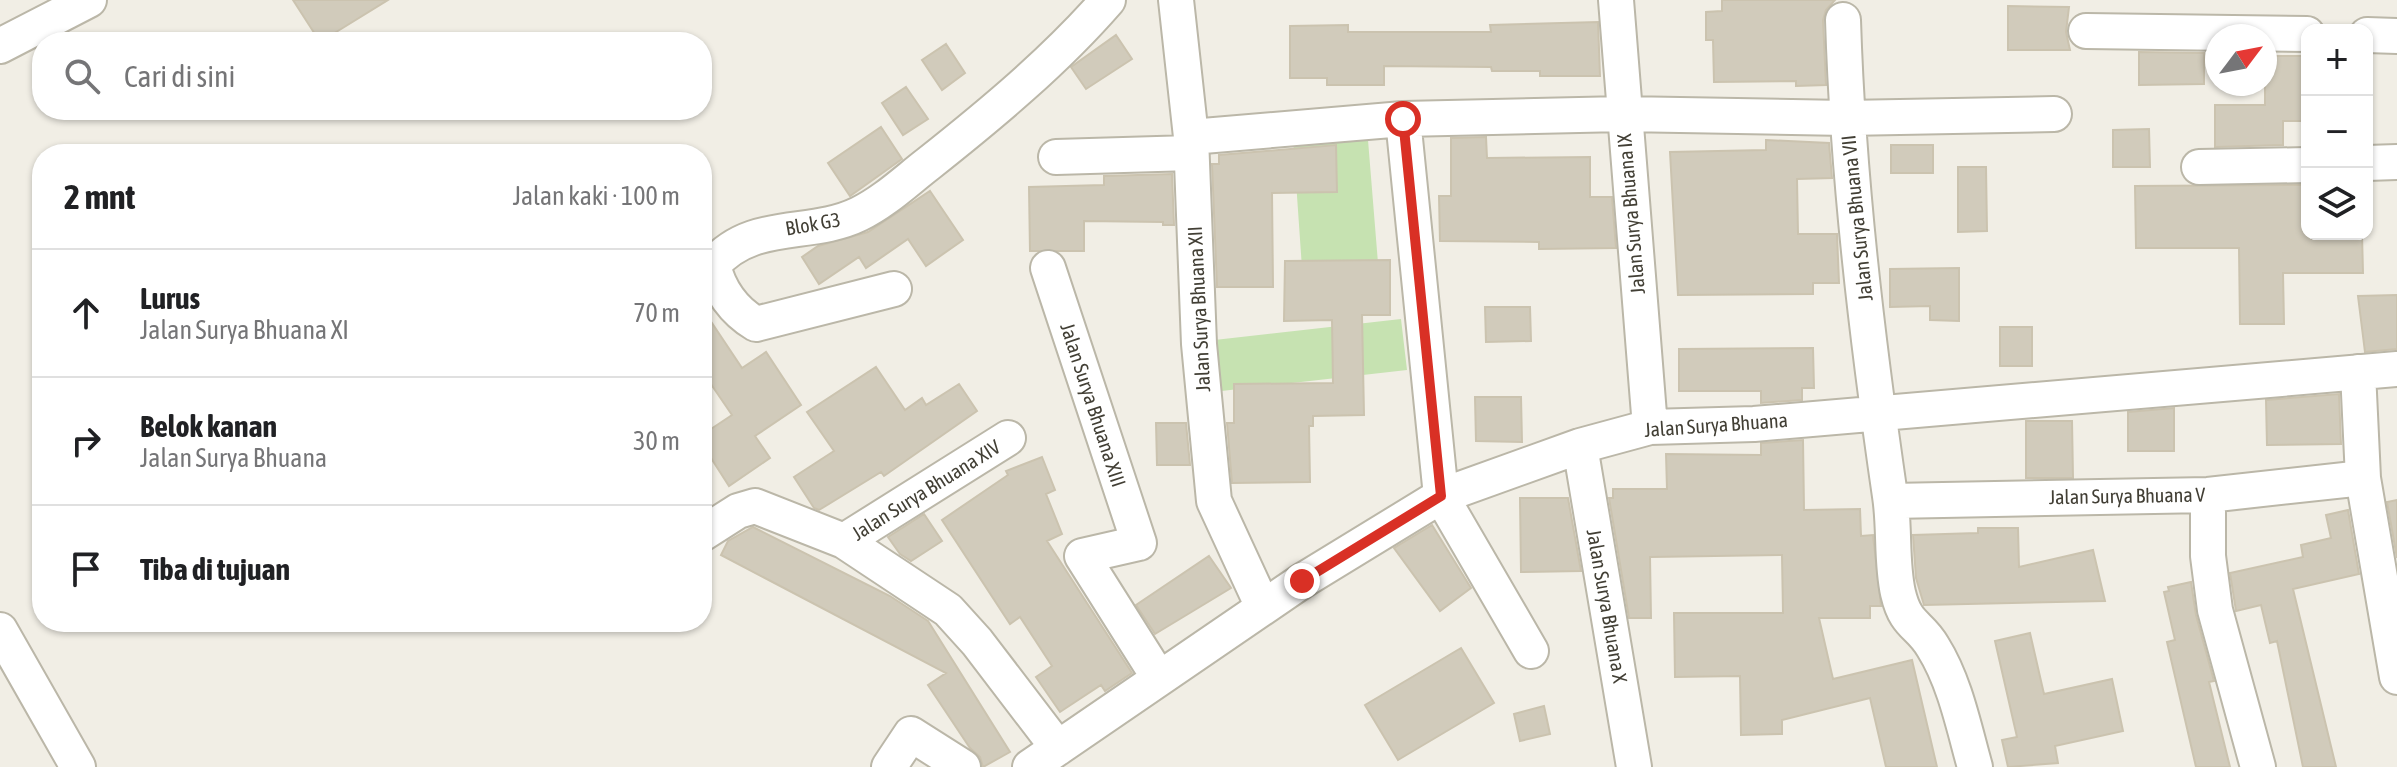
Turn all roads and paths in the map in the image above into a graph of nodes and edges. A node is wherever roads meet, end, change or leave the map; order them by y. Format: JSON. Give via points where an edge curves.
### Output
{"nodes":[{"id":1,"x":1108,"y":0,"type":"edge"},
{"id":2,"x":1176,"y":0,"type":"edge"},
{"id":3,"x":1616,"y":0,"type":"edge"},
{"id":4,"x":84,"y":1,"type":"edge"},
{"id":5,"x":1843,"y":20,"type":"dead end"},
{"id":6,"x":2086,"y":31,"type":"dead end"},
{"id":7,"x":2301,"y":34,"type":"edge"},
{"id":8,"x":2373,"y":35,"type":"edge"},
{"id":9,"x":2397,"y":36,"type":"edge"},
{"id":10,"x":0,"y":46,"type":"edge"},
{"id":11,"x":1623,"y":114,"type":"junction"},
{"id":12,"x":2054,"y":114,"type":"dead end"},
{"id":13,"x":1846,"y":118,"type":"junction"},
{"id":14,"x":1403,"y":119,"type":"junction"},
{"id":15,"x":1191,"y":145,"type":"junction"},
{"id":16,"x":1056,"y":157,"type":"dead end"},
{"id":17,"x":2397,"y":162,"type":"edge"},
{"id":18,"x":2373,"y":163,"type":"edge"},
{"id":19,"x":2301,"y":165,"type":"edge"},
{"id":20,"x":2199,"y":167,"type":"dead end"},
{"id":21,"x":1048,"y":268,"type":"dead end"},
{"id":22,"x":894,"y":289,"type":"dead end"},
{"id":23,"x":2397,"y":369,"type":"edge"},
{"id":24,"x":2358,"y":372,"type":"junction"},
{"id":25,"x":1877,"y":413,"type":"junction"},
{"id":26,"x":1650,"y":427,"type":"junction"},
{"id":27,"x":1008,"y":438,"type":"dead end"},
{"id":28,"x":1580,"y":446,"type":"junction"},
{"id":29,"x":2363,"y":478,"type":"junction"},
{"id":30,"x":2208,"y":495,"type":"junction"},
{"id":31,"x":1441,"y":496,"type":"junction"},
{"id":32,"x":1891,"y":501,"type":"junction"},
{"id":33,"x":712,"y":528,"type":"edge"},
{"id":34,"x":844,"y":541,"type":"junction"},
{"id":35,"x":1263,"y":607,"type":"junction"},
{"id":36,"x":0,"y":630,"type":"edge"},
{"id":37,"x":1531,"y":651,"type":"dead end"},
{"id":38,"x":2397,"y":677,"type":"edge"},
{"id":39,"x":1159,"y":678,"type":"junction"},
{"id":40,"x":1058,"y":748,"type":"junction"},
{"id":41,"x":78,"y":767,"type":"edge"},
{"id":42,"x":889,"y":767,"type":"edge"},
{"id":43,"x":963,"y":767,"type":"edge"},
{"id":44,"x":1030,"y":767,"type":"edge"},
{"id":45,"x":1634,"y":767,"type":"edge"},
{"id":46,"x":1975,"y":767,"type":"edge"},
{"id":47,"x":2258,"y":767,"type":"edge"}],
"edges":[{"from":1,"to":22,"type":"street","name":"Blok G3","via":[[984,120],[879,203],[836,222],[759,234],[741,241],[713,265],[717,281],[740,314],[756,324]]},
{"from":2,"to":15,"type":"street","name":"Jalan Surya Bhuana XII"},
{"from":3,"to":11,"type":"street","name":"Jalan Surya Bhuana IX"},
{"from":4,"to":10,"type":"street"},
{"from":5,"to":13,"type":"street","name":"Jalan Surya Bhuana VII"},
{"from":6,"to":7,"type":"street"},
{"from":8,"to":9,"type":"street"},
{"from":11,"to":13,"type":"street"},
{"from":11,"to":14,"type":"street"},
{"from":11,"to":26,"type":"street","name":"Jalan Surya Bhuana IX"},
{"from":12,"to":13,"type":"street"},
{"from":13,"to":25,"type":"street","name":"Jalan Surya Bhuana VII"},
{"from":14,"to":15,"type":"street"},
{"from":14,"to":31,"type":"street"},
{"from":15,"to":16,"type":"street"},
{"from":15,"to":35,"type":"street","name":"Jalan Surya Bhuana XII","via":[[1199,344],[1214,501]]},
{"from":17,"to":18,"type":"street"},
{"from":19,"to":20,"type":"street"},
{"from":21,"to":39,"type":"street","name":"Jalan Surya Bhuana XIII","via":[[1139,543],[1082,556]]},
{"from":23,"to":24,"type":"street","name":"Jalan Surya Bhuana"},
{"from":24,"to":25,"type":"street","name":"Jalan Surya Bhuana"},
{"from":24,"to":29,"type":"street"},
{"from":25,"to":26,"type":"street","name":"Jalan Surya Bhuana"},
{"from":25,"to":32,"type":"street","name":"Jalan Surya Bhuana VII"},
{"from":26,"to":28,"type":"street","name":"Jalan Surya Bhuana"},
{"from":27,"to":34,"type":"street","name":"Jalan Surya Bhuana XIV"},
{"from":28,"to":31,"type":"street","name":"Jalan Surya Bhuana"},
{"from":28,"to":45,"type":"street","name":"Jalan Surya Bhuana X"},
{"from":29,"to":30,"type":"street","name":"Jalan Surya Bhuana V"},
{"from":29,"to":38,"type":"street"},
{"from":30,"to":32,"type":"street","name":"Jalan Surya Bhuana V"},
{"from":30,"to":47,"type":"street","via":[[2215,610]]},
{"from":31,"to":35,"type":"street","name":"Jalan Surya Bhuana"},
{"from":31,"to":37,"type":"street"},
{"from":32,"to":46,"type":"street","name":"Jalan Surya Bhuana VII","via":[[1903,612],[1932,644],[1943,667]]},
{"from":33,"to":34,"type":"street","name":"Jalan Surya Bhuana XIV","via":[[755,506]]},
{"from":34,"to":40,"type":"street","name":"Jalan Surya Bhuana XIV","via":[[948,610]]},
{"from":35,"to":39,"type":"street","name":"Jalan Surya Bhuana"},
{"from":36,"to":41,"type":"street"},
{"from":39,"to":40,"type":"street","name":"Jalan Surya Bhuana"},
{"from":40,"to":44,"type":"street","name":"Jalan Surya Bhuana"},
{"from":42,"to":43,"type":"street","via":[[911,734]]}]}
